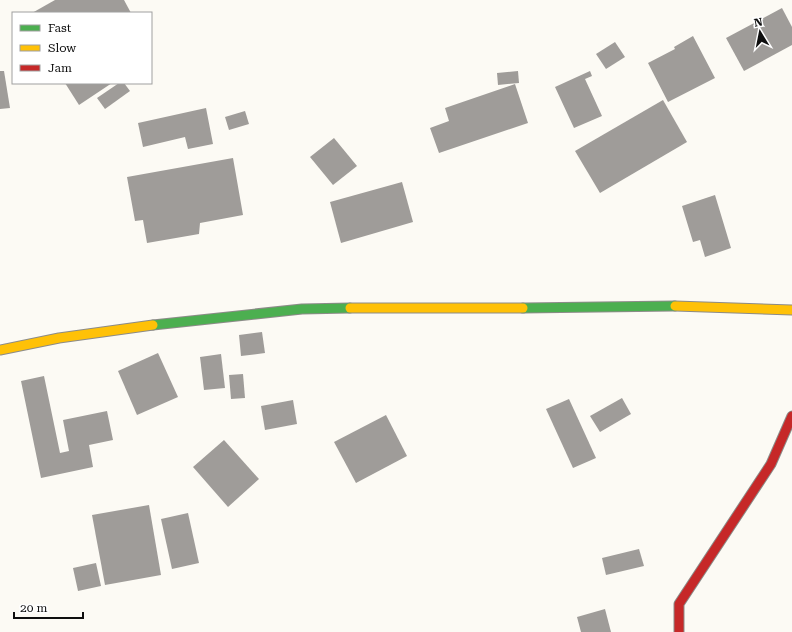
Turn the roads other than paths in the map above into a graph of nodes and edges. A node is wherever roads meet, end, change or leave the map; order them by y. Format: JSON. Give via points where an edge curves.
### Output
{"nodes":[{"id":1,"x":792,"y":310,"type":"edge"},
{"id":2,"x":0,"y":350,"type":"edge"},
{"id":3,"x":792,"y":416,"type":"edge"},
{"id":4,"x":679,"y":632,"type":"edge"}],
"edges":[{"from":1,"to":2,"type":"street","via":[[676,306],[302,309],[144,326],[59,338]]},
{"from":3,"to":4,"type":"street","via":[[771,464],[679,604]]}]}
